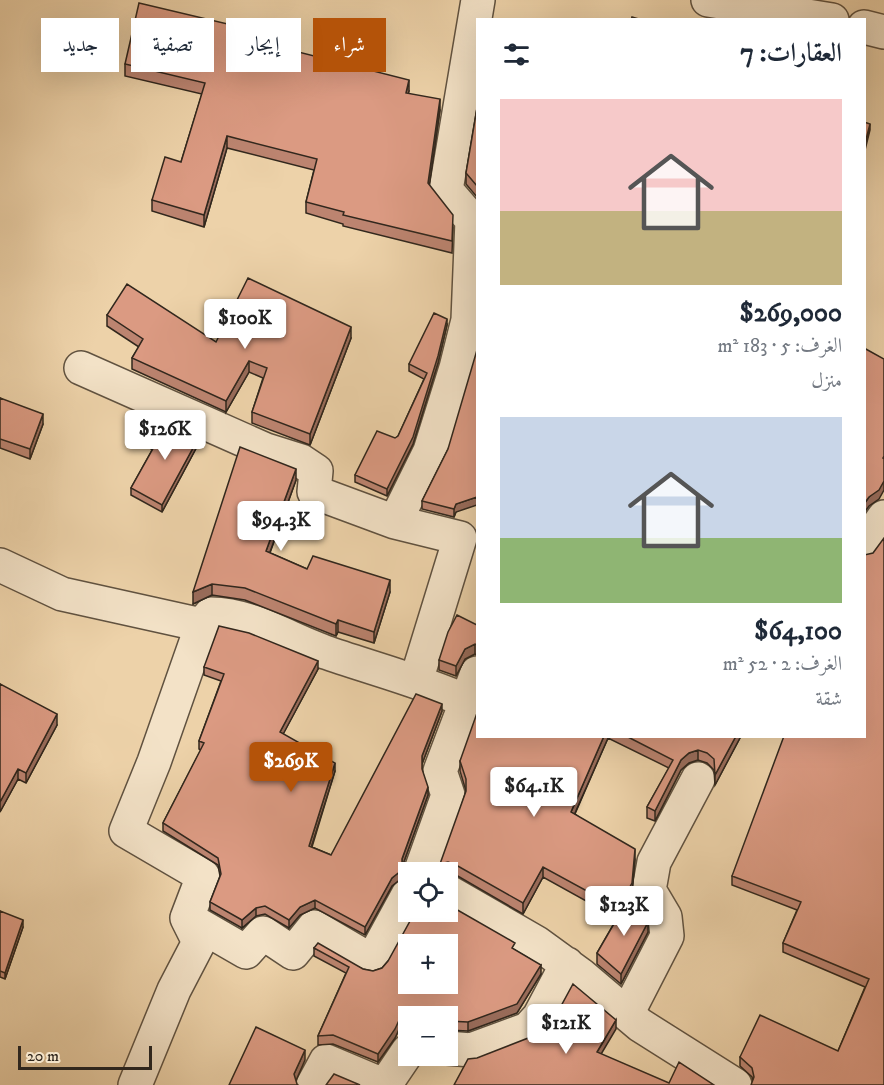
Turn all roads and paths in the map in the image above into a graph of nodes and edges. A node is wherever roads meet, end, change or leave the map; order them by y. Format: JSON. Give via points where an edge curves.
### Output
{"nodes":[{"id":1,"x":478,"y":0,"type":"edge"},
{"id":2,"x":708,"y":0,"type":"edge"},
{"id":3,"x":820,"y":18,"type":"edge"},
{"id":4,"x":866,"y":28,"type":"edge"},
{"id":5,"x":884,"y":32,"type":"edge"},
{"id":6,"x":81,"y":368,"type":"dead end"},
{"id":7,"x":884,"y":517,"type":"edge"},
{"id":8,"x":395,"y":522,"type":"junction"},
{"id":9,"x":866,"y":543,"type":"edge"},
{"id":10,"x":0,"y":565,"type":"edge"},
{"id":11,"x":202,"y":625,"type":"junction"},
{"id":12,"x":416,"y":681,"type":"junction"},
{"id":13,"x":472,"y":687,"type":"edge"},
{"id":14,"x":698,"y":779,"type":"dead end"},
{"id":15,"x":424,"y":862,"type":"edge"},
{"id":16,"x":458,"y":897,"type":"edge"},
{"id":17,"x":398,"y":914,"type":"edge"},
{"id":18,"x":188,"y":918,"type":"junction"},
{"id":19,"x":567,"y":964,"type":"junction"},
{"id":20,"x":627,"y":1014,"type":"junction"},
{"id":21,"x":458,"y":1049,"type":"edge"},
{"id":22,"x":398,"y":1065,"type":"edge"},
{"id":23,"x":135,"y":1085,"type":"edge"},
{"id":24,"x":313,"y":1085,"type":"edge"},
{"id":25,"x":384,"y":1085,"type":"edge"},
{"id":26,"x":735,"y":1085,"type":"edge"}],
"edges":[{"from":1,"to":8,"type":"street","via":[[446,190],[472,220],[468,321],[430,451]]},
{"from":2,"to":3,"type":"street"},
{"from":4,"to":5,"type":"street"},
{"from":6,"to":8,"type":"street","via":[[266,450],[301,461],[316,471],[314,492]]},
{"from":7,"to":9,"type":"street"},
{"from":8,"to":12,"type":"street","via":[[460,538]]},
{"from":10,"to":11,"type":"street","via":[[62,594]]},
{"from":11,"to":12,"type":"street","via":[[211,614],[230,614],[325,653]]},
{"from":11,"to":18,"type":"street","via":[[126,831],[203,876]]},
{"from":12,"to":13,"type":"street"},
{"from":13,"to":15,"type":"street","via":[[440,771],[448,795]]},
{"from":14,"to":20,"type":"street","via":[[654,862],[650,890],[665,917],[667,936]]},
{"from":16,"to":19,"type":"street"},
{"from":17,"to":18,"type":"street","via":[[372,960],[314,927],[293,953],[263,933],[246,952]]},
{"from":18,"to":23,"type":"street","via":[[199,942],[174,990]]},
{"from":19,"to":20,"type":"street"},
{"from":19,"to":21,"type":"street","via":[[539,1017],[528,1029],[471,1050]]},
{"from":20,"to":26,"type":"street"},
{"from":22,"to":25,"type":"street"},
{"from":24,"to":25,"type":"street","via":[[326,1061]]}]}
